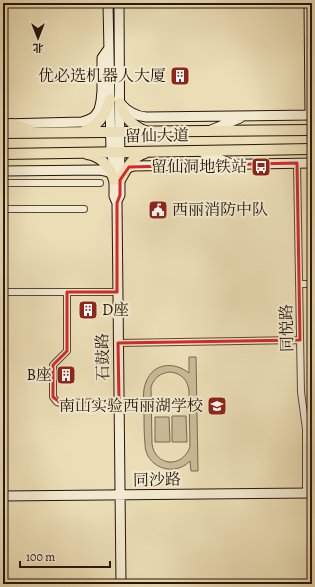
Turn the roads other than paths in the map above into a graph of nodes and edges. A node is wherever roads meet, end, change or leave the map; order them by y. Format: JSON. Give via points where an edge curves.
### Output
{"nodes":[{"id":1,"x":108,"y":3,"type":"edge"},
{"id":2,"x":119,"y":3,"type":"edge"},
{"id":3,"x":309,"y":3,"type":"edge"},
{"id":4,"x":109,"y":48,"type":"junction"},
{"id":5,"x":110,"y":99,"type":"junction"},
{"id":6,"x":120,"y":103,"type":"junction"},
{"id":7,"x":311,"y":115,"type":"edge"},
{"id":8,"x":250,"y":116,"type":"junction"},
{"id":9,"x":7,"y":124,"type":"edge"},
{"id":10,"x":312,"y":130,"type":"edge"},
{"id":11,"x":200,"y":131,"type":"junction"},
{"id":12,"x":78,"y":132,"type":"junction"},
{"id":13,"x":115,"y":132,"type":"junction"},
{"id":14,"x":153,"y":132,"type":"junction"},
{"id":15,"x":3,"y":133,"type":"edge"},
{"id":16,"x":39,"y":133,"type":"junction"},
{"id":17,"x":312,"y":149,"type":"edge"},
{"id":18,"x":151,"y":151,"type":"junction"},
{"id":19,"x":196,"y":151,"type":"junction"},
{"id":20,"x":81,"y":152,"type":"junction"},
{"id":21,"x":116,"y":152,"type":"junction"},
{"id":22,"x":18,"y":153,"type":"junction"},
{"id":23,"x":3,"y":154,"type":"edge"},
{"id":24,"x":3,"y":161,"type":"edge"},
{"id":25,"x":297,"y":163,"type":"junction"},
{"id":26,"x":312,"y":163,"type":"edge"},
{"id":27,"x":236,"y":164,"type":"junction"},
{"id":28,"x":127,"y":168,"type":"junction"},
{"id":29,"x":3,"y":171,"type":"edge"},
{"id":30,"x":115,"y":178,"type":"junction"},
{"id":31,"x":3,"y":183,"type":"edge"},
{"id":32,"x":100,"y":183,"type":"dead end"},
{"id":33,"x":3,"y":209,"type":"edge"},
{"id":34,"x":84,"y":209,"type":"dead end"},
{"id":35,"x":299,"y":284,"type":"junction"},
{"id":36,"x":312,"y":284,"type":"edge"},
{"id":37,"x":3,"y":292,"type":"edge"},
{"id":38,"x":67,"y":292,"type":"junction"},
{"id":39,"x":117,"y":292,"type":"junction"},
{"id":40,"x":300,"y":340,"type":"junction"},
{"id":41,"x":118,"y":343,"type":"junction"},
{"id":42,"x":119,"y":402,"type":"junction"},
{"id":43,"x":309,"y":493,"type":"edge"},
{"id":44,"x":120,"y":495,"type":"junction"},
{"id":45,"x":3,"y":496,"type":"edge"},
{"id":46,"x":121,"y":584,"type":"edge"}],
"edges":[{"from":1,"to":4,"type":"main road","name":"石鼓路"},
{"from":2,"to":6,"type":"main road","name":"石鼓路"},
{"from":3,"to":7,"type":"main road"},
{"from":4,"to":5,"type":"main road","name":"石鼓路"},
{"from":4,"to":9,"type":"main road","via":[[102,58],[101,102],[94,117],[82,122]]},
{"from":5,"to":12,"type":"main road","via":[[106,113],[99,122],[89,129]]},
{"from":5,"to":13,"type":"main road","name":"石鼓路"},
{"from":6,"to":8,"type":"main road","via":[[132,114],[146,117]]},
{"from":6,"to":13,"type":"main road","name":"石鼓路"},
{"from":6,"to":14,"type":"main road","via":[[132,123],[140,129]]},
{"from":7,"to":8,"type":"main road"},
{"from":8,"to":11,"type":"main road"},
{"from":9,"to":16,"type":"main road"},
{"from":10,"to":11,"type":"main road","name":"留仙大道"},
{"from":11,"to":14,"type":"main road","name":"留仙大道"},
{"from":12,"to":13,"type":"main road","name":"留仙大道"},
{"from":12,"to":16,"type":"main road","name":"留仙大道"},
{"from":13,"to":14,"type":"main road","name":"留仙大道"},
{"from":13,"to":21,"type":"main road","name":"石鼓路"},
{"from":15,"to":16,"type":"main road","name":"留仙大道"},
{"from":17,"to":19,"type":"main road","name":"留仙大道"},
{"from":18,"to":19,"type":"main road","name":"留仙大道"},
{"from":18,"to":21,"type":"main road","name":"留仙大道"},
{"from":18,"to":28,"type":"main road","via":[[136,158]]},
{"from":19,"to":27,"type":"main road"},
{"from":20,"to":21,"type":"main road","name":"留仙大道"},
{"from":20,"to":22,"type":"main road","name":"留仙大道"},
{"from":20,"to":30,"type":"main road","via":[[98,158]]},
{"from":21,"to":30,"type":"main road","name":"石鼓路"},
{"from":22,"to":23,"type":"main road","name":"留仙大道"},
{"from":22,"to":24,"type":"main road"},
{"from":25,"to":26,"type":"main road"},
{"from":25,"to":27,"type":"main road"},
{"from":25,"to":35,"type":"street","name":"同悦路"},
{"from":27,"to":28,"type":"main road"},
{"from":28,"to":30,"type":"main road"},
{"from":29,"to":30,"type":"main road","via":[[105,170]]},
{"from":30,"to":39,"type":"main road","name":"石鼓路"},
{"from":31,"to":32,"type":"street"},
{"from":33,"to":34,"type":"street"},
{"from":35,"to":36,"type":"street"},
{"from":35,"to":40,"type":"street","name":"同悦路"},
{"from":37,"to":38,"type":"street"},
{"from":38,"to":39,"type":"street"},
{"from":38,"to":42,"type":"street","via":[[67,351],[53,365],[53,397],[61,403]]},
{"from":39,"to":41,"type":"main road","name":"石鼓路"},
{"from":40,"to":41,"type":"street"},
{"from":40,"to":43,"type":"street","name":"同悦路","via":[[301,392],[306,429]]},
{"from":41,"to":42,"type":"main road","name":"石鼓路"},
{"from":42,"to":44,"type":"main road","name":"石鼓路"},
{"from":43,"to":44,"type":"main road","name":"同沙路"},
{"from":44,"to":45,"type":"main road","name":"同沙路"},
{"from":44,"to":46,"type":"main road","name":"石鼓路"}]}
